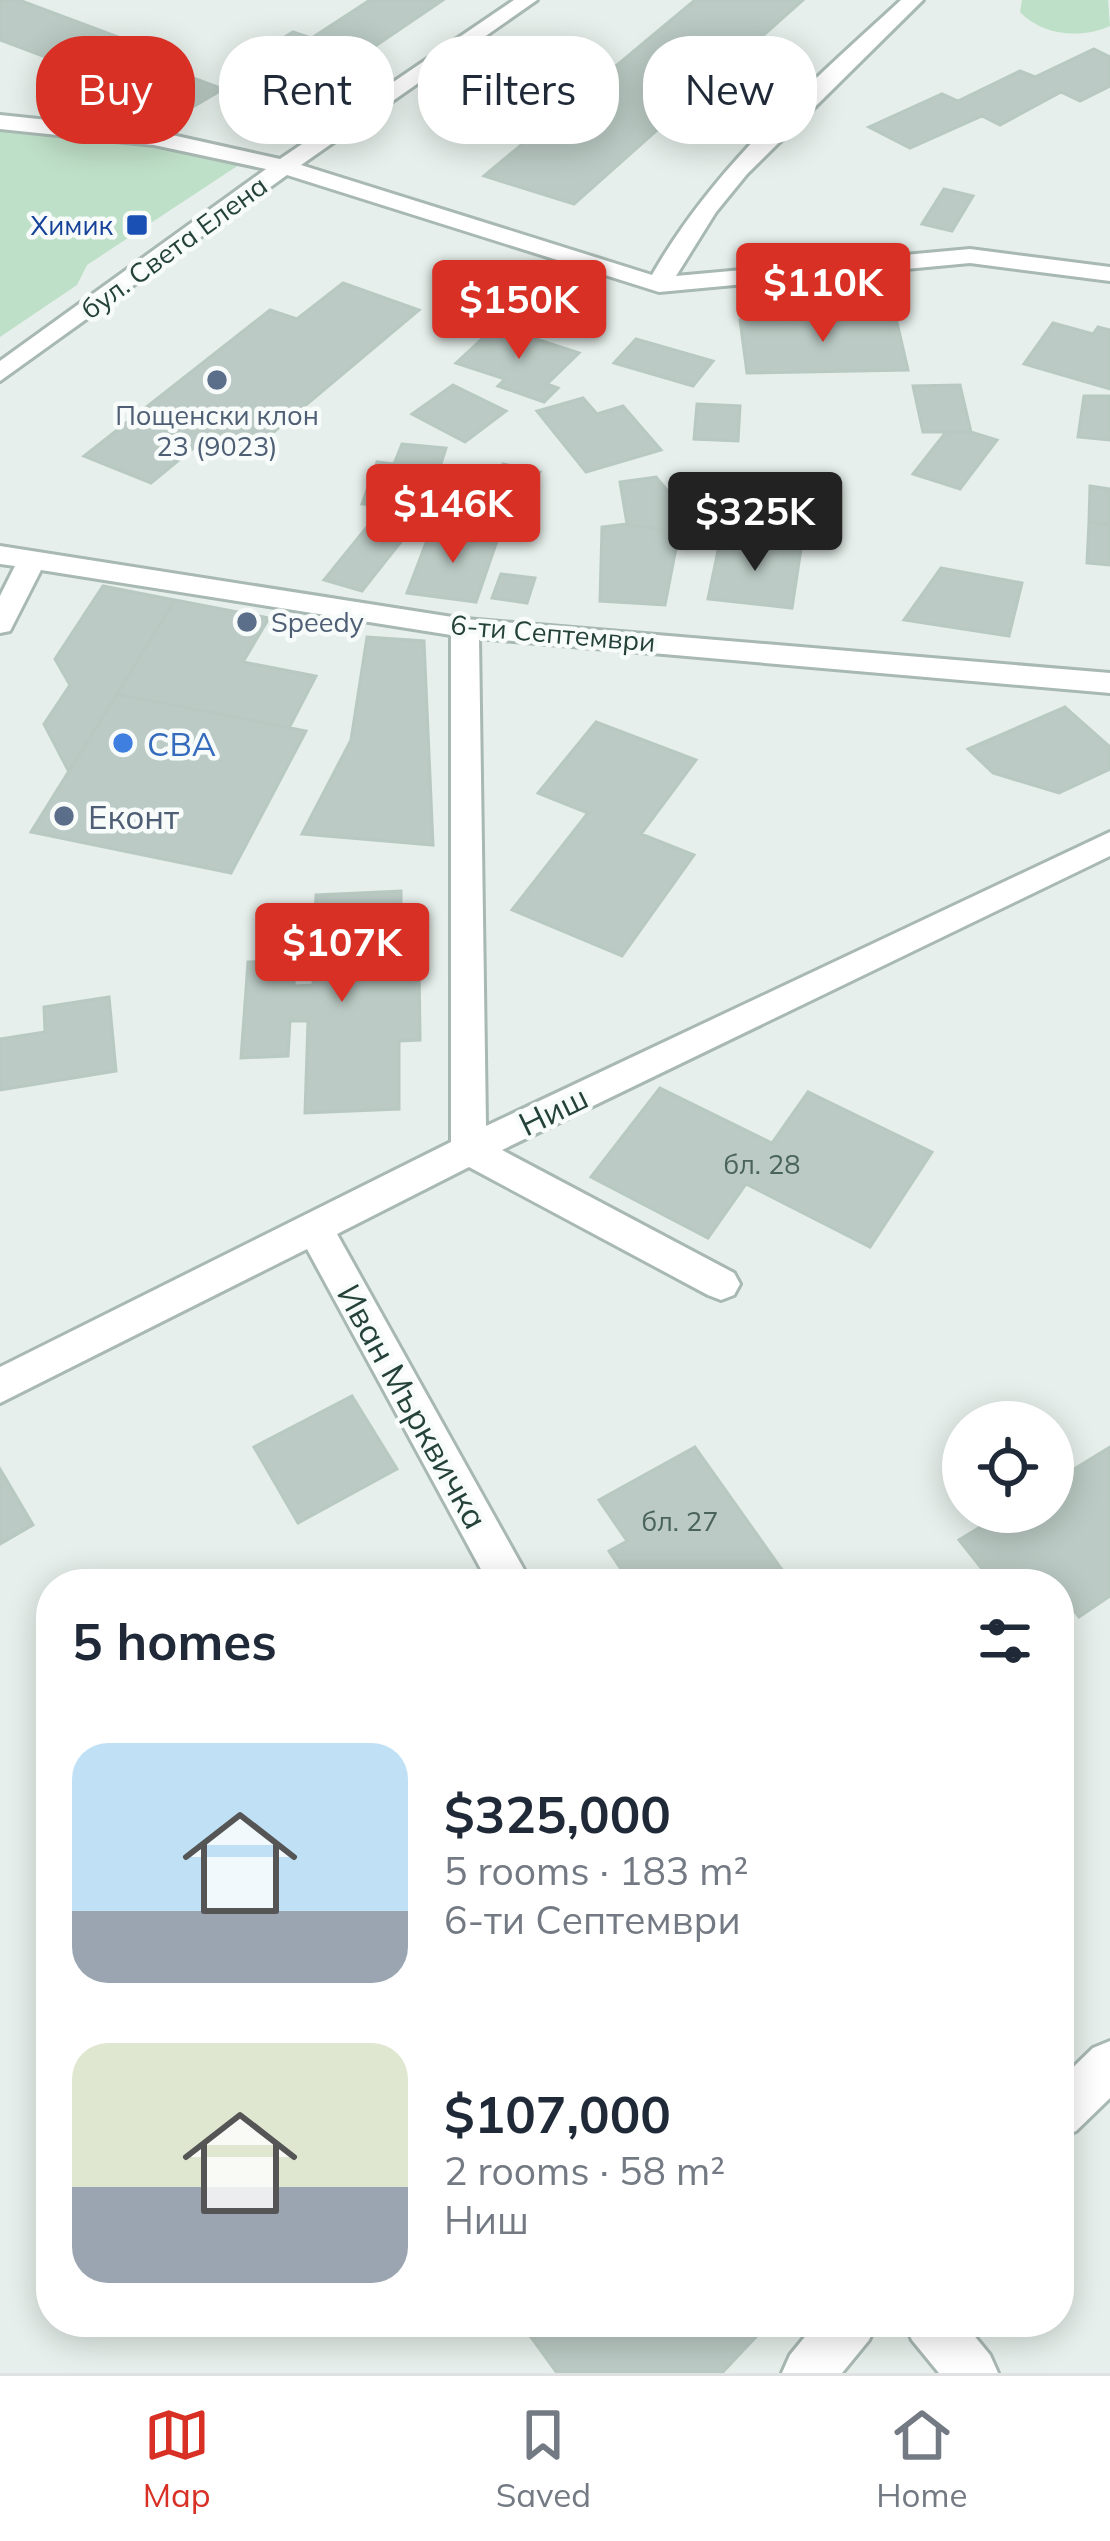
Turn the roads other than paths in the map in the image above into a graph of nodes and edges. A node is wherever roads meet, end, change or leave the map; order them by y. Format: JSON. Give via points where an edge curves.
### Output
{"nodes":[{"id":1,"x":527,"y":0,"type":"edge"},
{"id":2,"x":914,"y":0,"type":"edge"},
{"id":3,"x":0,"y":122,"type":"edge"},
{"id":4,"x":285,"y":166,"type":"junction"},
{"id":5,"x":1110,"y":274,"type":"edge"},
{"id":6,"x":659,"y":285,"type":"junction"},
{"id":7,"x":0,"y":373,"type":"edge"},
{"id":8,"x":0,"y":555,"type":"edge"},
{"id":9,"x":31,"y":562,"type":"junction"},
{"id":10,"x":0,"y":624,"type":"edge"},
{"id":11,"x":465,"y":628,"type":"junction"},
{"id":12,"x":1110,"y":683,"type":"edge"},
{"id":13,"x":1110,"y":843,"type":"edge"},
{"id":14,"x":469,"y":1150,"type":"junction"},
{"id":15,"x":315,"y":1228,"type":"junction"},
{"id":16,"x":721,"y":1284,"type":"dead end"},
{"id":17,"x":0,"y":1386,"type":"edge"},
{"id":18,"x":503,"y":1569,"type":"edge"},
{"id":19,"x":1110,"y":2065,"type":"edge"},
{"id":20,"x":1074,"y":2100,"type":"edge"},
{"id":21,"x":838,"y":2337,"type":"edge"},
{"id":22,"x":942,"y":2337,"type":"edge"},
{"id":23,"x":808,"y":2373,"type":"edge"},
{"id":24,"x":972,"y":2373,"type":"edge"}],
"edges":[{"from":1,"to":4,"type":"street","name":"бул. Света Елена"},
{"from":2,"to":6,"type":"street","via":[[766,141],[675,250]]},
{"from":3,"to":4,"type":"street","via":[[154,138]]},
{"from":4,"to":6,"type":"street"},
{"from":4,"to":7,"type":"street","name":"бул. Света Елена"},
{"from":5,"to":6,"type":"street","via":[[970,256]]},
{"from":8,"to":9,"type":"street","name":"6-ти Септември"},
{"from":9,"to":10,"type":"street"},
{"from":9,"to":11,"type":"street","name":"6-ти Септември"},
{"from":11,"to":12,"type":"street","name":"6-ти Септември"},
{"from":11,"to":14,"type":"street"},
{"from":13,"to":14,"type":"street","name":"Ниш"},
{"from":14,"to":15,"type":"street","name":"Ниш"},
{"from":14,"to":16,"type":"street"},
{"from":15,"to":17,"type":"street","name":"Ниш"},
{"from":15,"to":18,"type":"street","name":"Иван Мърквичка"},
{"from":19,"to":20,"type":"street"},
{"from":21,"to":23,"type":"street"},
{"from":22,"to":24,"type":"street"}]}
